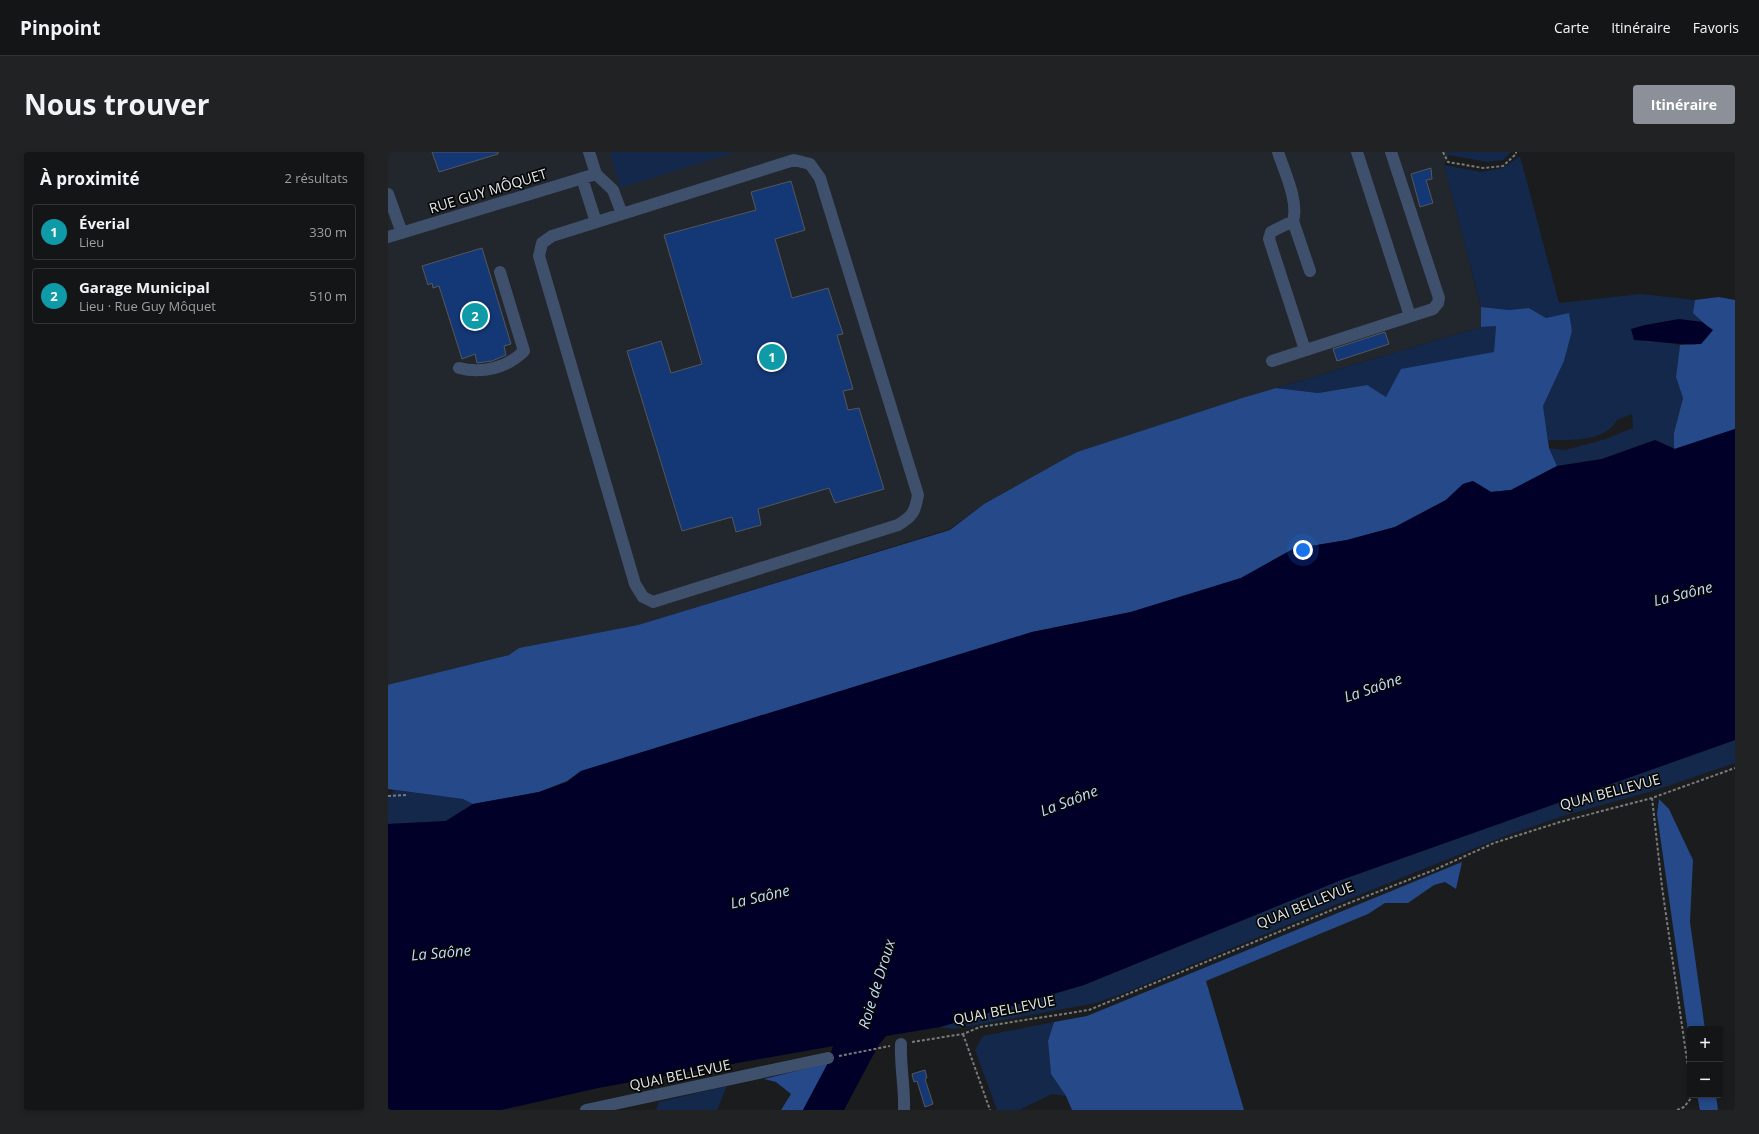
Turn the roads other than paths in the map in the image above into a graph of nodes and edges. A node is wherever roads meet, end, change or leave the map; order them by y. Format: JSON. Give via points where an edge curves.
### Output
{"nodes":[{"id":1,"x":589,"y":152,"type":"edge"},
{"id":2,"x":1278,"y":152,"type":"edge"},
{"id":3,"x":1357,"y":152,"type":"edge"},
{"id":4,"x":1391,"y":152,"type":"edge"},
{"id":5,"x":596,"y":174,"type":"junction"},
{"id":6,"x":582,"y":178,"type":"junction"},
{"id":7,"x":388,"y":194,"type":"edge"},
{"id":8,"x":622,"y":214,"type":"junction"},
{"id":9,"x":1293,"y":221,"type":"junction"},
{"id":10,"x":596,"y":222,"type":"junction"},
{"id":11,"x":402,"y":233,"type":"junction"},
{"id":12,"x":388,"y":238,"type":"edge"},
{"id":13,"x":1310,"y":271,"type":"dead end"},
{"id":14,"x":500,"y":272,"type":"dead end"},
{"id":15,"x":1410,"y":316,"type":"junction"},
{"id":16,"x":1305,"y":350,"type":"junction"},
{"id":17,"x":1272,"y":361,"type":"dead end"},
{"id":18,"x":459,"y":368,"type":"dead end"},
{"id":19,"x":901,"y":1044,"type":"road end"},
{"id":20,"x":828,"y":1058,"type":"road end"},
{"id":21,"x":586,"y":1110,"type":"edge"},
{"id":22,"x":904,"y":1110,"type":"edge"}],
"edges":[{"from":1,"to":5,"type":"street"},
{"from":2,"to":9,"type":"street","via":[[1295,205]]},
{"from":3,"to":15,"type":"street"},
{"from":4,"to":15,"type":"street","via":[[1439,298],[1433,308]]},
{"from":5,"to":6,"type":"street","name":"RUE GUY MÔQUET"},
{"from":5,"to":8,"type":"street","via":[[614,190]]},
{"from":6,"to":10,"type":"street"},
{"from":6,"to":11,"type":"street","name":"RUE GUY MÔQUET"},
{"from":7,"to":11,"type":"street"},
{"from":8,"to":10,"type":"street"},
{"from":8,"to":10,"type":"street","via":[[794,160],[810,164],[820,178],[918,495],[916,509],[909,518],[898,525],[653,602],[643,597],[635,584],[539,256],[542,243],[552,236]]},
{"from":9,"to":13,"type":"street"},
{"from":9,"to":16,"type":"street","via":[[1272,232],[1269,239]]},
{"from":11,"to":12,"type":"street","name":"RUE GUY MÔQUET"},
{"from":14,"to":18,"type":"street","via":[[524,351],[510,363],[489,370]]},
{"from":15,"to":16,"type":"street"},
{"from":16,"to":17,"type":"street"},
{"from":19,"to":22,"type":"street"},
{"from":20,"to":21,"type":"street","name":"QUAI BELLEVUE"}]}
